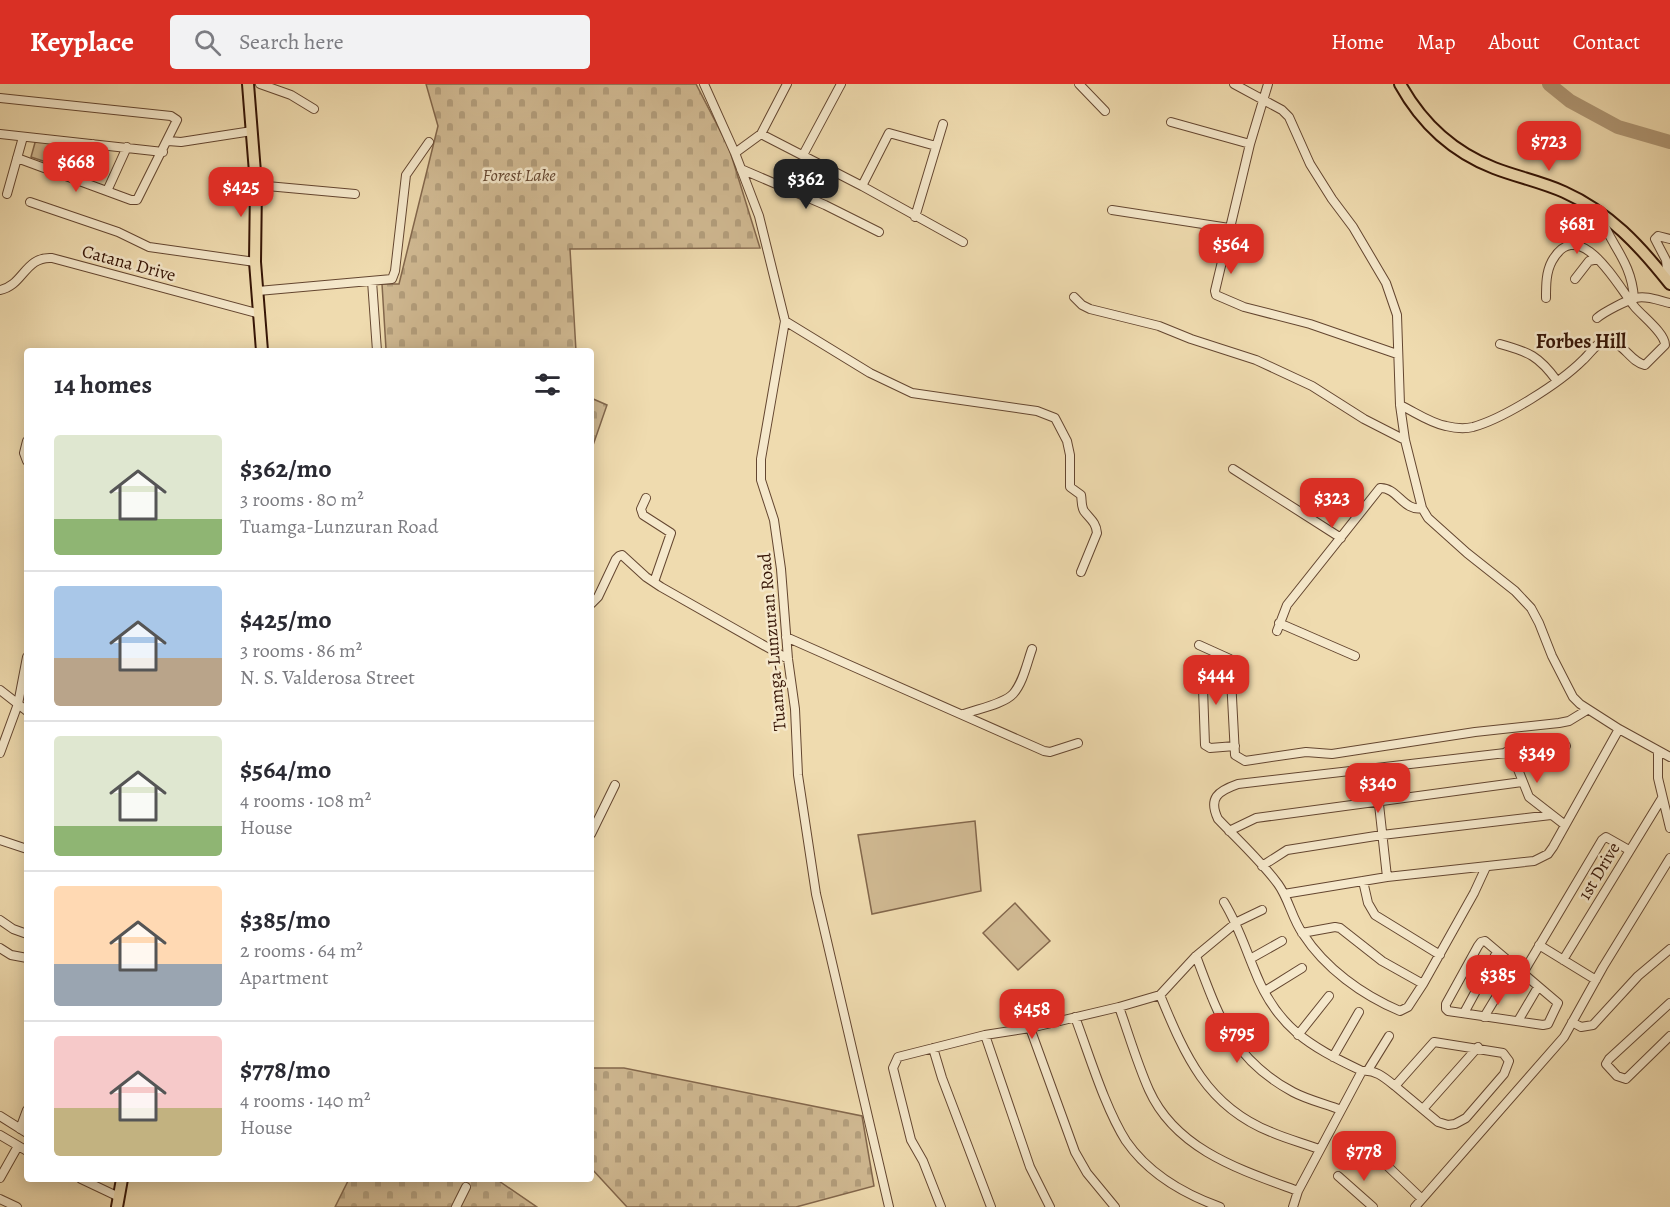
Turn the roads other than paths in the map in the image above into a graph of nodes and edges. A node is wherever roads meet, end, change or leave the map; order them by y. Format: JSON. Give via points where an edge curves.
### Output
{"nodes":[{"id":1,"x":248,"y":84,"type":"edge"},
{"id":2,"x":260,"y":84,"type":"edge"},
{"id":3,"x":293,"y":84,"type":"edge"},
{"id":4,"x":704,"y":84,"type":"edge"},
{"id":5,"x":787,"y":84,"type":"edge"},
{"id":6,"x":841,"y":84,"type":"edge"},
{"id":7,"x":1079,"y":84,"type":"edge"},
{"id":8,"x":1234,"y":84,"type":"edge"},
{"id":9,"x":1268,"y":84,"type":"edge"},
{"id":10,"x":1400,"y":84,"type":"edge"},
{"id":11,"x":291,"y":95,"type":"junction"},
{"id":12,"x":0,"y":98,"type":"edge"},
{"id":13,"x":1263,"y":99,"type":"junction"},
{"id":14,"x":314,"y":109,"type":"dead end"},
{"id":15,"x":1105,"y":111,"type":"dead end"},
{"id":16,"x":1171,"y":122,"type":"dead end"},
{"id":17,"x":943,"y":124,"type":"dead end"},
{"id":18,"x":252,"y":131,"type":"junction"},
{"id":19,"x":0,"y":134,"type":"edge"},
{"id":20,"x":761,"y":134,"type":"junction"},
{"id":21,"x":23,"y":137,"type":"junction"},
{"id":22,"x":168,"y":141,"type":"junction"},
{"id":23,"x":429,"y":142,"type":"dead end"},
{"id":24,"x":93,"y":144,"type":"junction"},
{"id":25,"x":1250,"y":144,"type":"junction"},
{"id":26,"x":936,"y":146,"type":"junction"},
{"id":27,"x":127,"y":147,"type":"junction"},
{"id":28,"x":163,"y":152,"type":"junction"},
{"id":29,"x":735,"y":153,"type":"junction"},
{"id":30,"x":803,"y":155,"type":"junction"},
{"id":31,"x":17,"y":158,"type":"junction"},
{"id":32,"x":741,"y":169,"type":"junction"},
{"id":33,"x":77,"y":180,"type":"junction"},
{"id":34,"x":256,"y":185,"type":"junction"},
{"id":35,"x":862,"y":186,"type":"junction"},
{"id":36,"x":107,"y":191,"type":"junction"},
{"id":37,"x":7,"y":194,"type":"dead end"},
{"id":38,"x":355,"y":194,"type":"dead end"},
{"id":39,"x":30,"y":202,"type":"dead end"},
{"id":40,"x":1112,"y":210,"type":"dead end"},
{"id":41,"x":1599,"y":212,"type":"junction"},
{"id":42,"x":915,"y":217,"type":"junction"},
{"id":43,"x":1229,"y":228,"type":"junction"},
{"id":44,"x":879,"y":232,"type":"dead end"},
{"id":45,"x":1670,"y":239,"type":"edge"},
{"id":46,"x":963,"y":242,"type":"dead end"},
{"id":47,"x":1598,"y":259,"type":"junction"},
{"id":48,"x":255,"y":262,"type":"junction"},
{"id":49,"x":1575,"y":279,"type":"dead end"},
{"id":50,"x":372,"y":281,"type":"junction"},
{"id":51,"x":1669,"y":282,"type":"edge"},
{"id":52,"x":0,"y":290,"type":"edge"},
{"id":53,"x":258,"y":291,"type":"junction"},
{"id":54,"x":1074,"y":297,"type":"dead end"},
{"id":55,"x":1546,"y":297,"type":"dead end"},
{"id":56,"x":1632,"y":299,"type":"junction"},
{"id":57,"x":1670,"y":303,"type":"edge"},
{"id":58,"x":260,"y":315,"type":"junction"},
{"id":59,"x":1597,"y":318,"type":"dead end"},
{"id":60,"x":785,"y":321,"type":"junction"},
{"id":61,"x":1500,"y":344,"type":"dead end"},
{"id":62,"x":262,"y":348,"type":"edge"},
{"id":63,"x":377,"y":348,"type":"edge"},
{"id":64,"x":1397,"y":354,"type":"junction"},
{"id":65,"x":1557,"y":381,"type":"junction"},
{"id":66,"x":1400,"y":405,"type":"junction"},
{"id":67,"x":1405,"y":440,"type":"junction"},
{"id":68,"x":1233,"y":470,"type":"dead end"},
{"id":69,"x":646,"y":498,"type":"dead end"},
{"id":70,"x":1422,"y":508,"type":"junction"},
{"id":71,"x":1341,"y":538,"type":"junction"},
{"id":72,"x":1081,"y":572,"type":"dead end"},
{"id":73,"x":654,"y":582,"type":"junction"},
{"id":74,"x":594,"y":600,"type":"edge"},
{"id":75,"x":786,"y":637,"type":"junction"},
{"id":76,"x":1199,"y":645,"type":"dead end"},
{"id":77,"x":1032,"y":649,"type":"dead end"},
{"id":78,"x":1355,"y":656,"type":"dead end"},
{"id":79,"x":788,"y":659,"type":"junction"},
{"id":80,"x":1202,"y":660,"type":"dead end"},
{"id":81,"x":24,"y":673,"type":"edge"},
{"id":82,"x":0,"y":690,"type":"edge"},
{"id":83,"x":18,"y":704,"type":"junction"},
{"id":84,"x":24,"y":709,"type":"edge"},
{"id":85,"x":1587,"y":710,"type":"junction"},
{"id":86,"x":964,"y":714,"type":"junction"},
{"id":87,"x":1619,"y":729,"type":"junction"},
{"id":88,"x":1078,"y":744,"type":"dead end"},
{"id":89,"x":1235,"y":746,"type":"junction"},
{"id":90,"x":1566,"y":746,"type":"dead end"},
{"id":91,"x":1506,"y":752,"type":"junction"},
{"id":92,"x":1658,"y":752,"type":"junction"},
{"id":93,"x":0,"y":753,"type":"edge"},
{"id":94,"x":1670,"y":757,"type":"edge"},
{"id":95,"x":1375,"y":768,"type":"junction"},
{"id":96,"x":1522,"y":782,"type":"junction"},
{"id":97,"x":615,"y":785,"type":"dead end"},
{"id":98,"x":1662,"y":798,"type":"junction"},
{"id":99,"x":1378,"y":802,"type":"junction"},
{"id":100,"x":1551,"y":815,"type":"junction"},
{"id":101,"x":1565,"y":825,"type":"junction"},
{"id":102,"x":594,"y":828,"type":"edge"},
{"id":103,"x":1670,"y":828,"type":"edge"},
{"id":104,"x":1229,"y":831,"type":"junction"},
{"id":105,"x":1382,"y":835,"type":"junction"},
{"id":106,"x":0,"y":840,"type":"edge"},
{"id":107,"x":24,"y":848,"type":"edge"},
{"id":108,"x":1629,"y":850,"type":"junction"},
{"id":109,"x":1670,"y":858,"type":"edge"},
{"id":110,"x":1262,"y":866,"type":"junction"},
{"id":111,"x":1485,"y":867,"type":"junction"},
{"id":112,"x":1387,"y":877,"type":"junction"},
{"id":113,"x":1364,"y":881,"type":"junction"},
{"id":114,"x":1284,"y":894,"type":"junction"},
{"id":115,"x":1224,"y":902,"type":"dead end"},
{"id":116,"x":1262,"y":910,"type":"dead end"},
{"id":117,"x":0,"y":920,"type":"edge"},
{"id":118,"x":1237,"y":922,"type":"junction"},
{"id":119,"x":24,"y":933,"type":"edge"},
{"id":120,"x":1302,"y":933,"type":"junction"},
{"id":121,"x":1282,"y":941,"type":"dead end"},
{"id":122,"x":1539,"y":945,"type":"junction"},
{"id":123,"x":0,"y":948,"type":"edge"},
{"id":124,"x":1670,"y":949,"type":"edge"},
{"id":125,"x":1497,"y":952,"type":"junction"},
{"id":126,"x":1440,"y":955,"type":"junction"},
{"id":127,"x":1196,"y":956,"type":"junction"},
{"id":128,"x":24,"y":958,"type":"edge"},
{"id":129,"x":1250,"y":959,"type":"junction"},
{"id":130,"x":1563,"y":960,"type":"junction"},
{"id":131,"x":1515,"y":966,"type":"junction"},
{"id":132,"x":1302,"y":968,"type":"dead end"},
{"id":133,"x":1523,"y":973,"type":"junction"},
{"id":134,"x":1596,"y":980,"type":"junction"},
{"id":135,"x":1423,"y":984,"type":"junction"},
{"id":136,"x":1538,"y":987,"type":"junction"},
{"id":137,"x":1265,"y":991,"type":"junction"},
{"id":138,"x":1160,"y":995,"type":"junction"},
{"id":139,"x":1329,"y":996,"type":"dead end"},
{"id":140,"x":1670,"y":1003,"type":"edge"},
{"id":141,"x":1119,"y":1007,"type":"junction"},
{"id":142,"x":1359,"y":1012,"type":"dead end"},
{"id":143,"x":1464,"y":1013,"type":"junction"},
{"id":144,"x":1075,"y":1017,"type":"junction"},
{"id":145,"x":1484,"y":1017,"type":"junction"},
{"id":146,"x":1518,"y":1021,"type":"junction"},
{"id":147,"x":1572,"y":1022,"type":"junction"},
{"id":148,"x":1030,"y":1028,"type":"junction"},
{"id":149,"x":986,"y":1035,"type":"junction"},
{"id":150,"x":1298,"y":1035,"type":"junction"},
{"id":151,"x":1389,"y":1036,"type":"dead end"},
{"id":152,"x":1670,"y":1036,"type":"edge"},
{"id":153,"x":1478,"y":1047,"type":"junction"},
{"id":154,"x":933,"y":1048,"type":"junction"},
{"id":155,"x":1333,"y":1057,"type":"junction"},
{"id":156,"x":1365,"y":1070,"type":"junction"},
{"id":157,"x":1395,"y":1086,"type":"junction"},
{"id":158,"x":1422,"y":1109,"type":"junction"},
{"id":159,"x":1341,"y":1110,"type":"junction"},
{"id":160,"x":0,"y":1116,"type":"edge"},
{"id":161,"x":24,"y":1131,"type":"edge"},
{"id":162,"x":0,"y":1135,"type":"edge"},
{"id":163,"x":1359,"y":1139,"type":"dead end"},
{"id":164,"x":18,"y":1146,"type":"junction"},
{"id":165,"x":24,"y":1149,"type":"edge"},
{"id":166,"x":1319,"y":1149,"type":"junction"},
{"id":167,"x":1338,"y":1176,"type":"dead end"},
{"id":168,"x":0,"y":1178,"type":"edge"},
{"id":169,"x":86,"y":1182,"type":"edge"},
{"id":170,"x":121,"y":1182,"type":"edge"},
{"id":171,"x":466,"y":1187,"type":"dead end"},
{"id":172,"x":1298,"y":1191,"type":"junction"},
{"id":173,"x":0,"y":1199,"type":"edge"},
{"id":174,"x":1422,"y":1199,"type":"junction"},
{"id":175,"x":118,"y":1202,"type":"edge"},
{"id":176,"x":17,"y":1207,"type":"edge"},
{"id":177,"x":456,"y":1207,"type":"edge"},
{"id":178,"x":889,"y":1207,"type":"edge"},
{"id":179,"x":941,"y":1207,"type":"edge"},
{"id":180,"x":991,"y":1207,"type":"edge"},
{"id":181,"x":1050,"y":1207,"type":"edge"},
{"id":182,"x":1115,"y":1207,"type":"edge"},
{"id":183,"x":1220,"y":1207,"type":"edge"},
{"id":184,"x":1293,"y":1207,"type":"edge"},
{"id":185,"x":1373,"y":1207,"type":"edge"},
{"id":186,"x":1415,"y":1207,"type":"edge"}],
"edges":[{"from":1,"to":18,"type":"main road"},
{"from":2,"to":11,"type":"street"},
{"from":3,"to":11,"type":"street"},
{"from":4,"to":29,"type":"street","name":"Tuamga-Lunzuran Road"},
{"from":5,"to":20,"type":"street"},
{"from":6,"to":30,"type":"street"},
{"from":7,"to":15,"type":"street"},
{"from":8,"to":13,"type":"street"},
{"from":9,"to":13,"type":"street"},
{"from":10,"to":41,"type":"main road","via":[[1419,113],[1461,151],[1493,168],[1563,191]]},
{"from":11,"to":14,"type":"street"},
{"from":12,"to":22,"type":"street","via":[[171,116],[177,120]]},
{"from":13,"to":25,"type":"street"},
{"from":13,"to":64,"type":"street","via":[[1289,117],[1310,164],[1377,265],[1396,315]]},
{"from":16,"to":25,"type":"street"},
{"from":17,"to":26,"type":"street"},
{"from":18,"to":22,"type":"street"},
{"from":18,"to":34,"type":"main road"},
{"from":19,"to":21,"type":"street"},
{"from":20,"to":29,"type":"street"},
{"from":20,"to":30,"type":"street"},
{"from":21,"to":24,"type":"street"},
{"from":21,"to":31,"type":"street"},
{"from":22,"to":28,"type":"street"},
{"from":23,"to":50,"type":"street","via":[[406,175],[394,276]]},
{"from":24,"to":27,"type":"street"},
{"from":24,"to":33,"type":"street"},
{"from":25,"to":43,"type":"street"},
{"from":26,"to":35,"type":"street","via":[[890,133]]},
{"from":26,"to":42,"type":"street"},
{"from":27,"to":28,"type":"street"},
{"from":27,"to":36,"type":"street"},
{"from":28,"to":36,"type":"street","via":[[137,200]]},
{"from":29,"to":32,"type":"street","name":"Tuamga-Lunzuran Road"},
{"from":30,"to":35,"type":"street"},
{"from":31,"to":33,"type":"street"},
{"from":31,"to":37,"type":"street"},
{"from":32,"to":44,"type":"street"},
{"from":32,"to":60,"type":"street","name":"Tuamga-Lunzuran Road","via":[[759,216]]},
{"from":33,"to":36,"type":"street"},
{"from":34,"to":38,"type":"street"},
{"from":34,"to":48,"type":"main road"},
{"from":35,"to":42,"type":"street"},
{"from":39,"to":48,"type":"street","via":[[118,232],[149,247]]},
{"from":40,"to":43,"type":"street"},
{"from":41,"to":51,"type":"main road","via":[[1644,251]]},
{"from":41,"to":56,"type":"street","via":[[1606,232],[1628,266],[1633,282]]},
{"from":42,"to":46,"type":"street"},
{"from":43,"to":64,"type":"street","via":[[1216,295]]},
{"from":45,"to":51,"type":"street","via":[[1655,239],[1666,260]]},
{"from":47,"to":49,"type":"street","via":[[1589,261]]},
{"from":47,"to":55,"type":"street","via":[[1583,247],[1571,246],[1559,252],[1548,269]]},
{"from":47,"to":56,"type":"street"},
{"from":48,"to":53,"type":"main road"},
{"from":50,"to":53,"type":"street"},
{"from":50,"to":63,"type":"street"},
{"from":52,"to":58,"type":"street","name":"Catana Drive","via":[[8,288],[42,257]]},
{"from":53,"to":58,"type":"main road"},
{"from":54,"to":67,"type":"street","via":[[1090,309],[1159,326],[1256,360],[1312,386]]},
{"from":56,"to":57,"type":"street","via":[[1644,297]]},
{"from":56,"to":59,"type":"street"},
{"from":56,"to":65,"type":"street","via":[[1644,318],[1663,336],[1663,348],[1643,365],[1618,345],[1604,341]]},
{"from":58,"to":62,"type":"main road"},
{"from":60,"to":72,"type":"street","via":[[870,373],[912,393],[1055,417],[1067,441],[1070,487],[1081,495],[1083,509],[1097,528]]},
{"from":60,"to":75,"type":"street","name":"Tuamga-Lunzuran Road","via":[[761,459],[761,480],[774,520]]},
{"from":61,"to":65,"type":"street","via":[[1535,357]]},
{"from":64,"to":66,"type":"street"},
{"from":65,"to":66,"type":"street","via":[[1472,427],[1446,426]]},
{"from":66,"to":67,"type":"street"},
{"from":67,"to":70,"type":"street"},
{"from":68,"to":71,"type":"street"},
{"from":69,"to":73,"type":"street","via":[[641,509],[643,515],[671,533]]},
{"from":70,"to":71,"type":"street","via":[[1410,507],[1382,487]]},
{"from":70,"to":85,"type":"street","via":[[1428,518],[1531,608],[1573,697]]},
{"from":71,"to":78,"type":"street","via":[[1287,605],[1278,627]]},
{"from":73,"to":74,"type":"street","via":[[619,555]]},
{"from":73,"to":79,"type":"street"},
{"from":75,"to":79,"type":"street","name":"Tuamga-Lunzuran Road"},
{"from":75,"to":86,"type":"street"},
{"from":76,"to":89,"type":"street","via":[[1230,659]]},
{"from":77,"to":86,"type":"street","via":[[1013,694]]},
{"from":79,"to":178,"type":"street","name":"Tuamga-Lunzuran Road","via":[[798,775],[816,894]]},
{"from":80,"to":89,"type":"street","via":[[1205,745]]},
{"from":81,"to":83,"type":"street"},
{"from":82,"to":83,"type":"street"},
{"from":83,"to":84,"type":"street"},
{"from":83,"to":93,"type":"street"},
{"from":85,"to":87,"type":"street"},
{"from":85,"to":89,"type":"street","via":[[1569,721],[1332,754],[1306,752],[1245,761],[1235,755]]},
{"from":86,"to":88,"type":"street","via":[[1044,751]]},
{"from":87,"to":92,"type":"street"},
{"from":87,"to":101,"type":"street"},
{"from":90,"to":91,"type":"street"},
{"from":91,"to":95,"type":"street"},
{"from":91,"to":96,"type":"street","via":[[1515,762]]},
{"from":92,"to":94,"type":"street"},
{"from":92,"to":98,"type":"street"},
{"from":95,"to":99,"type":"street"},
{"from":95,"to":104,"type":"street","via":[[1238,784],[1224,789],[1214,800],[1214,808]]},
{"from":96,"to":99,"type":"street"},
{"from":96,"to":100,"type":"street","via":[[1529,797]]},
{"from":97,"to":102,"type":"street"},
{"from":98,"to":103,"type":"street"},
{"from":98,"to":108,"type":"street","name":"1st Drive"},
{"from":99,"to":104,"type":"street","via":[[1256,818]]},
{"from":99,"to":105,"type":"street"},
{"from":100,"to":101,"type":"street"},
{"from":100,"to":105,"type":"street"},
{"from":101,"to":111,"type":"street","via":[[1543,857]]},
{"from":104,"to":110,"type":"street"},
{"from":105,"to":110,"type":"street","via":[[1287,850]]},
{"from":105,"to":112,"type":"street"},
{"from":106,"to":107,"type":"street"},
{"from":108,"to":122,"type":"street","via":[[1610,838],[1602,840]]},
{"from":108,"to":130,"type":"street","name":"1st Drive"},
{"from":109,"to":134,"type":"street"},
{"from":110,"to":114,"type":"street"},
{"from":111,"to":112,"type":"street"},
{"from":111,"to":126,"type":"street"},
{"from":112,"to":113,"type":"street"},
{"from":113,"to":114,"type":"street"},
{"from":113,"to":126,"type":"street","via":[[1375,915]]},
{"from":114,"to":120,"type":"street"},
{"from":115,"to":118,"type":"street"},
{"from":116,"to":118,"type":"street"},
{"from":117,"to":119,"type":"street"},
{"from":118,"to":127,"type":"street"},
{"from":118,"to":129,"type":"street"},
{"from":120,"to":135,"type":"street","via":[[1340,928],[1382,961]]},
{"from":120,"to":135,"type":"street","via":[[1336,973],[1400,1011],[1406,1009]]},
{"from":121,"to":129,"type":"street"},
{"from":122,"to":130,"type":"street"},
{"from":122,"to":133,"type":"street"},
{"from":123,"to":128,"type":"street"},
{"from":124,"to":147,"type":"street","via":[[1593,1024],[1581,1027]]},
{"from":125,"to":131,"type":"street"},
{"from":125,"to":143,"type":"street"},
{"from":125,"to":143,"type":"street","via":[[1487,942],[1480,943],[1446,1004],[1448,1011]]},
{"from":126,"to":135,"type":"street"},
{"from":127,"to":138,"type":"street"},
{"from":127,"to":159,"type":"street","via":[[1222,1024],[1239,1048],[1282,1085]]},
{"from":129,"to":137,"type":"street"},
{"from":130,"to":134,"type":"street"},
{"from":131,"to":133,"type":"street"},
{"from":131,"to":145,"type":"street"},
{"from":132,"to":137,"type":"street"},
{"from":133,"to":136,"type":"street"},
{"from":134,"to":147,"type":"street"},
{"from":136,"to":146,"type":"street"},
{"from":136,"to":146,"type":"street","via":[[1558,1004],[1549,1022],[1545,1025]]},
{"from":137,"to":150,"type":"street","via":[[1275,1012]]},
{"from":138,"to":141,"type":"street"},
{"from":138,"to":166,"type":"street","via":[[1191,1063],[1219,1099],[1270,1132]]},
{"from":139,"to":150,"type":"street"},
{"from":140,"to":152,"type":"street","via":[[1606,1064],[1626,1079]]},
{"from":141,"to":144,"type":"street"},
{"from":141,"to":172,"type":"street","via":[[1150,1091],[1178,1130],[1215,1157]]},
{"from":142,"to":155,"type":"street"},
{"from":143,"to":145,"type":"street"},
{"from":144,"to":148,"type":"street"},
{"from":144,"to":183,"type":"street","via":[[1127,1141],[1160,1176]]},
{"from":145,"to":146,"type":"street"},
{"from":147,"to":174,"type":"street","via":[[1535,1072]]},
{"from":148,"to":149,"type":"street"},
{"from":148,"to":182,"type":"street","via":[[1075,1152]]},
{"from":149,"to":154,"type":"street"},
{"from":149,"to":181,"type":"street","via":[[1030,1167]]},
{"from":150,"to":155,"type":"street"},
{"from":151,"to":156,"type":"street"},
{"from":153,"to":157,"type":"street","via":[[1434,1042]]},
{"from":153,"to":158,"type":"street"},
{"from":153,"to":158,"type":"street","via":[[1503,1053],[1509,1065],[1466,1118],[1448,1125]]},
{"from":154,"to":179,"type":"street","via":[[898,1057],[893,1068],[911,1140]]},
{"from":154,"to":180,"type":"street"},
{"from":155,"to":156,"type":"street"},
{"from":156,"to":157,"type":"street","via":[[1379,1074]]},
{"from":156,"to":159,"type":"street"},
{"from":157,"to":158,"type":"street"},
{"from":159,"to":166,"type":"street"},
{"from":160,"to":161,"type":"street"},
{"from":162,"to":164,"type":"street"},
{"from":163,"to":174,"type":"street"},
{"from":164,"to":165,"type":"street"},
{"from":164,"to":168,"type":"street"},
{"from":166,"to":172,"type":"street"},
{"from":167,"to":185,"type":"street"},
{"from":169,"to":175,"type":"street"},
{"from":170,"to":175,"type":"main road"},
{"from":171,"to":177,"type":"street"},
{"from":172,"to":184,"type":"street"},
{"from":173,"to":176,"type":"street"},
{"from":174,"to":186,"type":"street"}]}
